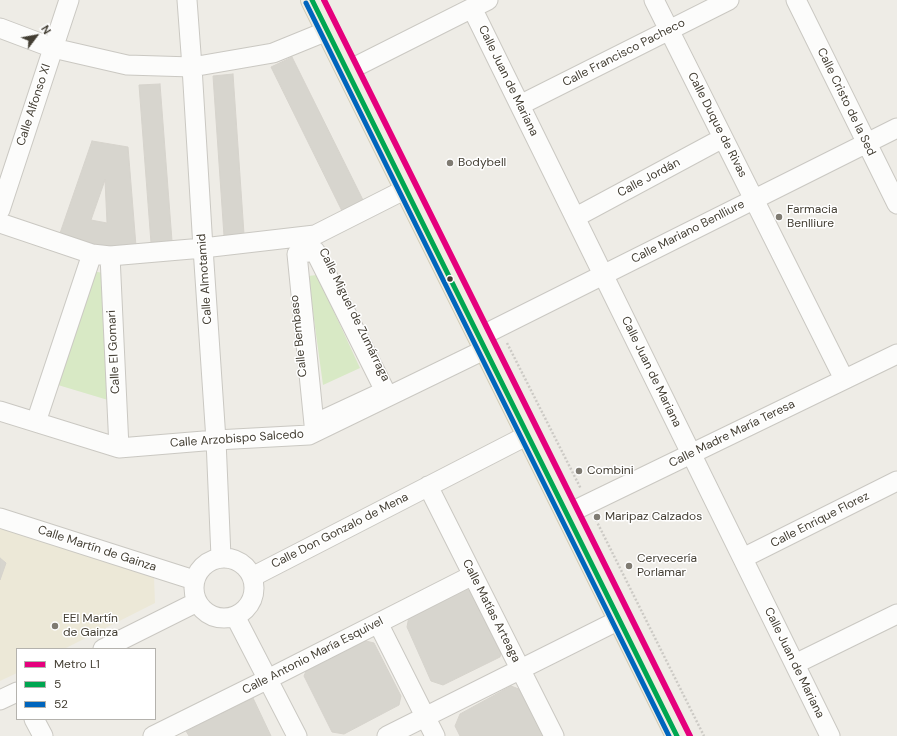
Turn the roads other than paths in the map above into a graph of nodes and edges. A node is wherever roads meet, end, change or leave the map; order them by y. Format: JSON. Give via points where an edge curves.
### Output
{"nodes":[{"id":1,"x":69,"y":0,"type":"edge"},
{"id":2,"x":187,"y":0,"type":"edge"},
{"id":3,"x":312,"y":0,"type":"edge"},
{"id":4,"x":654,"y":0,"type":"edge"},
{"id":5,"x":729,"y":0,"type":"edge"},
{"id":6,"x":796,"y":0,"type":"edge"},
{"id":7,"x":480,"y":4,"type":"edge"},
{"id":8,"x":0,"y":28,"type":"edge"},
{"id":9,"x":669,"y":30,"type":"junction"},
{"id":10,"x":327,"y":31,"type":"junction"},
{"id":11,"x":53,"y":48,"type":"junction"},
{"id":12,"x":192,"y":67,"type":"junction"},
{"id":13,"x":347,"y":71,"type":"junction"},
{"id":14,"x":520,"y":105,"type":"junction"},
{"id":15,"x":897,"y":128,"type":"edge"},
{"id":16,"x":723,"y":138,"type":"junction"},
{"id":17,"x":867,"y":143,"type":"junction"},
{"id":18,"x":406,"y":189,"type":"junction"},
{"id":19,"x":754,"y":199,"type":"junction"},
{"id":20,"x":897,"y":204,"type":"edge"},
{"id":21,"x":0,"y":210,"type":"edge"},
{"id":22,"x":576,"y":217,"type":"junction"},
{"id":23,"x":0,"y":223,"type":"edge"},
{"id":24,"x":290,"y":238,"type":"junction"},
{"id":25,"x":315,"y":243,"type":"junction"},
{"id":26,"x":203,"y":248,"type":"junction"},
{"id":27,"x":101,"y":255,"type":"junction"},
{"id":28,"x":603,"y":275,"type":"junction"},
{"id":29,"x":482,"y":343,"type":"junction"},
{"id":30,"x":897,"y":354,"type":"edge"},
{"id":31,"x":844,"y":379,"type":"junction"},
{"id":32,"x":393,"y":394,"type":"junction"},
{"id":33,"x":0,"y":411,"type":"edge"},
{"id":34,"x":36,"y":422,"type":"junction"},
{"id":35,"x":528,"y":434,"type":"junction"},
{"id":36,"x":309,"y":435,"type":"junction"},
{"id":37,"x":216,"y":440,"type":"junction"},
{"id":38,"x":119,"y":448,"type":"junction"},
{"id":39,"x":691,"y":453,"type":"junction"},
{"id":40,"x":897,"y":481,"type":"edge"},
{"id":41,"x":428,"y":486,"type":"junction"},
{"id":42,"x":567,"y":514,"type":"junction"},
{"id":43,"x":0,"y":518,"type":"edge"},
{"id":44,"x":221,"y":557,"type":"junction"},
{"id":45,"x":743,"y":558,"type":"junction"},
{"id":46,"x":473,"y":575,"type":"junction"},
{"id":47,"x":252,"y":576,"type":"junction"},
{"id":48,"x":194,"y":580,"type":"junction"},
{"id":49,"x":197,"y":602,"type":"junction"},
{"id":50,"x":897,"y":614,"type":"edge"},
{"id":51,"x":235,"y":616,"type":"junction"},
{"id":52,"x":619,"y":620,"type":"junction"},
{"id":53,"x":378,"y":623,"type":"junction"},
{"id":54,"x":105,"y":648,"type":"edge"},
{"id":55,"x":795,"y":664,"type":"junction"},
{"id":56,"x":520,"y":669,"type":"junction"},
{"id":57,"x":268,"y":679,"type":"junction"},
{"id":58,"x":16,"y":692,"type":"edge"},
{"id":59,"x":0,"y":700,"type":"edge"},
{"id":60,"x":425,"y":716,"type":"junction"},
{"id":61,"x":35,"y":720,"type":"edge"},
{"id":62,"x":160,"y":735,"type":"edge"},
{"id":63,"x":43,"y":736,"type":"edge"},
{"id":64,"x":297,"y":736,"type":"edge"},
{"id":65,"x":387,"y":736,"type":"edge"},
{"id":66,"x":435,"y":736,"type":"edge"},
{"id":67,"x":554,"y":736,"type":"edge"},
{"id":68,"x":677,"y":736,"type":"edge"},
{"id":69,"x":830,"y":736,"type":"edge"}],
"edges":[{"from":1,"to":11,"type":"street","name":"Calle Alfonso XI"},
{"from":2,"to":12,"type":"street","name":"Calle Almotamid"},
{"from":3,"to":10,"type":"main road"},
{"from":4,"to":9,"type":"street","name":"Calle Duque de Rivas"},
{"from":5,"to":9,"type":"street","name":"Calle Francisco Pacheco"},
{"from":6,"to":17,"type":"street","name":"Calle Cristo de la Sed"},
{"from":7,"to":13,"type":"street"},
{"from":7,"to":14,"type":"street","name":"Calle Juan de Mariana"},
{"from":8,"to":11,"type":"street"},
{"from":9,"to":14,"type":"street","name":"Calle Francisco Pacheco"},
{"from":9,"to":16,"type":"street","name":"Calle Duque de Rivas"},
{"from":10,"to":12,"type":"street","via":[[273,53]]},
{"from":10,"to":13,"type":"main road"},
{"from":11,"to":12,"type":"street","via":[[127,65]]},
{"from":11,"to":21,"type":"street","name":"Calle Alfonso XI"},
{"from":12,"to":26,"type":"street","name":"Calle Almotamid"},
{"from":13,"to":18,"type":"main road"},
{"from":14,"to":22,"type":"street","name":"Calle Juan de Mariana"},
{"from":15,"to":17,"type":"street","name":"Calle Mariano Benlliure"},
{"from":16,"to":19,"type":"street","name":"Calle Duque de Rivas"},
{"from":16,"to":22,"type":"street","name":"Calle Jordán"},
{"from":17,"to":19,"type":"street","name":"Calle Mariano Benlliure"},
{"from":17,"to":20,"type":"street","name":"Calle Cristo de la Sed"},
{"from":18,"to":25,"type":"street"},
{"from":18,"to":29,"type":"main road"},
{"from":19,"to":28,"type":"street","name":"Calle Mariano Benlliure"},
{"from":19,"to":31,"type":"street","name":"Calle Duque de Rivas"},
{"from":22,"to":28,"type":"street","name":"Calle Juan de Mariana"},
{"from":23,"to":27,"type":"street"},
{"from":24,"to":25,"type":"street"},
{"from":24,"to":26,"type":"street"},
{"from":24,"to":36,"type":"street","name":"Calle Bembaso"},
{"from":25,"to":25,"type":"street","via":[[298,254],[314,424],[385,391]]},
{"from":25,"to":32,"type":"street","name":"Calle Miguel de Zumárraga"},
{"from":26,"to":27,"type":"street"},
{"from":26,"to":37,"type":"street","name":"Calle Almotamid"},
{"from":27,"to":34,"type":"street"},
{"from":27,"to":38,"type":"street","name":"Calle El Gomari"},
{"from":28,"to":29,"type":"street","name":"Calle Mariano Benlliure"},
{"from":28,"to":39,"type":"street","name":"Calle Juan de Mariana"},
{"from":29,"to":32,"type":"street","name":"Calle Arzobispo Salcedo"},
{"from":29,"to":35,"type":"main road"},
{"from":30,"to":31,"type":"street","name":"Calle Madre María Teresa"},
{"from":31,"to":39,"type":"street","name":"Calle Madre María Teresa"},
{"from":32,"to":36,"type":"street","name":"Calle Arzobispo Salcedo"},
{"from":33,"to":34,"type":"street","name":"Calle Arzobispo Salcedo"},
{"from":34,"to":38,"type":"street","name":"Calle Arzobispo Salcedo"},
{"from":35,"to":41,"type":"street","name":"Calle Don Gonzalo de Mena"},
{"from":35,"to":42,"type":"main road"},
{"from":36,"to":37,"type":"street","name":"Calle Arzobispo Salcedo"},
{"from":37,"to":38,"type":"street","name":"Calle Arzobispo Salcedo"},
{"from":37,"to":44,"type":"street","name":"Calle Almotamid"},
{"from":39,"to":42,"type":"street","name":"Calle Madre María Teresa"},
{"from":39,"to":45,"type":"street","name":"Calle Juan de Mariana"},
{"from":40,"to":45,"type":"street","name":"Calle Enrique Florez"},
{"from":41,"to":46,"type":"street","name":"Calle Matías Arteaga"},
{"from":41,"to":47,"type":"street","name":"Calle Don Gonzalo de Mena"},
{"from":42,"to":52,"type":"main road"},
{"from":43,"to":48,"type":"street","name":"Calle Martín de Gainza"},
{"from":44,"to":47,"type":"street","via":[[240,562]]},
{"from":44,"to":48,"type":"street","via":[[204,564]]},
{"from":45,"to":55,"type":"street","name":"Calle Juan de Mariana"},
{"from":46,"to":53,"type":"street","name":"Calle Antonio María Esquivel"},
{"from":46,"to":56,"type":"street","name":"Calle Matías Arteaga"},
{"from":47,"to":51,"type":"street","via":[[253,595],[243,611]]},
{"from":48,"to":49,"type":"street","via":[[193,588]]},
{"from":49,"to":51,"type":"street","via":[[203,609],[218,617]]},
{"from":49,"to":54,"type":"street"},
{"from":50,"to":55,"type":"street"},
{"from":51,"to":57,"type":"street"},
{"from":52,"to":56,"type":"street"},
{"from":52,"to":68,"type":"main road"},
{"from":53,"to":57,"type":"street","name":"Calle Antonio María Esquivel"},
{"from":53,"to":60,"type":"street"},
{"from":55,"to":69,"type":"street","name":"Calle Juan de Mariana"},
{"from":56,"to":60,"type":"street"},
{"from":56,"to":67,"type":"street","name":"Calle Matías Arteaga"},
{"from":57,"to":62,"type":"street","name":"Calle Antonio María Esquivel"},
{"from":57,"to":64,"type":"street"},
{"from":58,"to":59,"type":"street"},
{"from":60,"to":65,"type":"street"},
{"from":60,"to":66,"type":"street"},
{"from":61,"to":63,"type":"street"}]}
